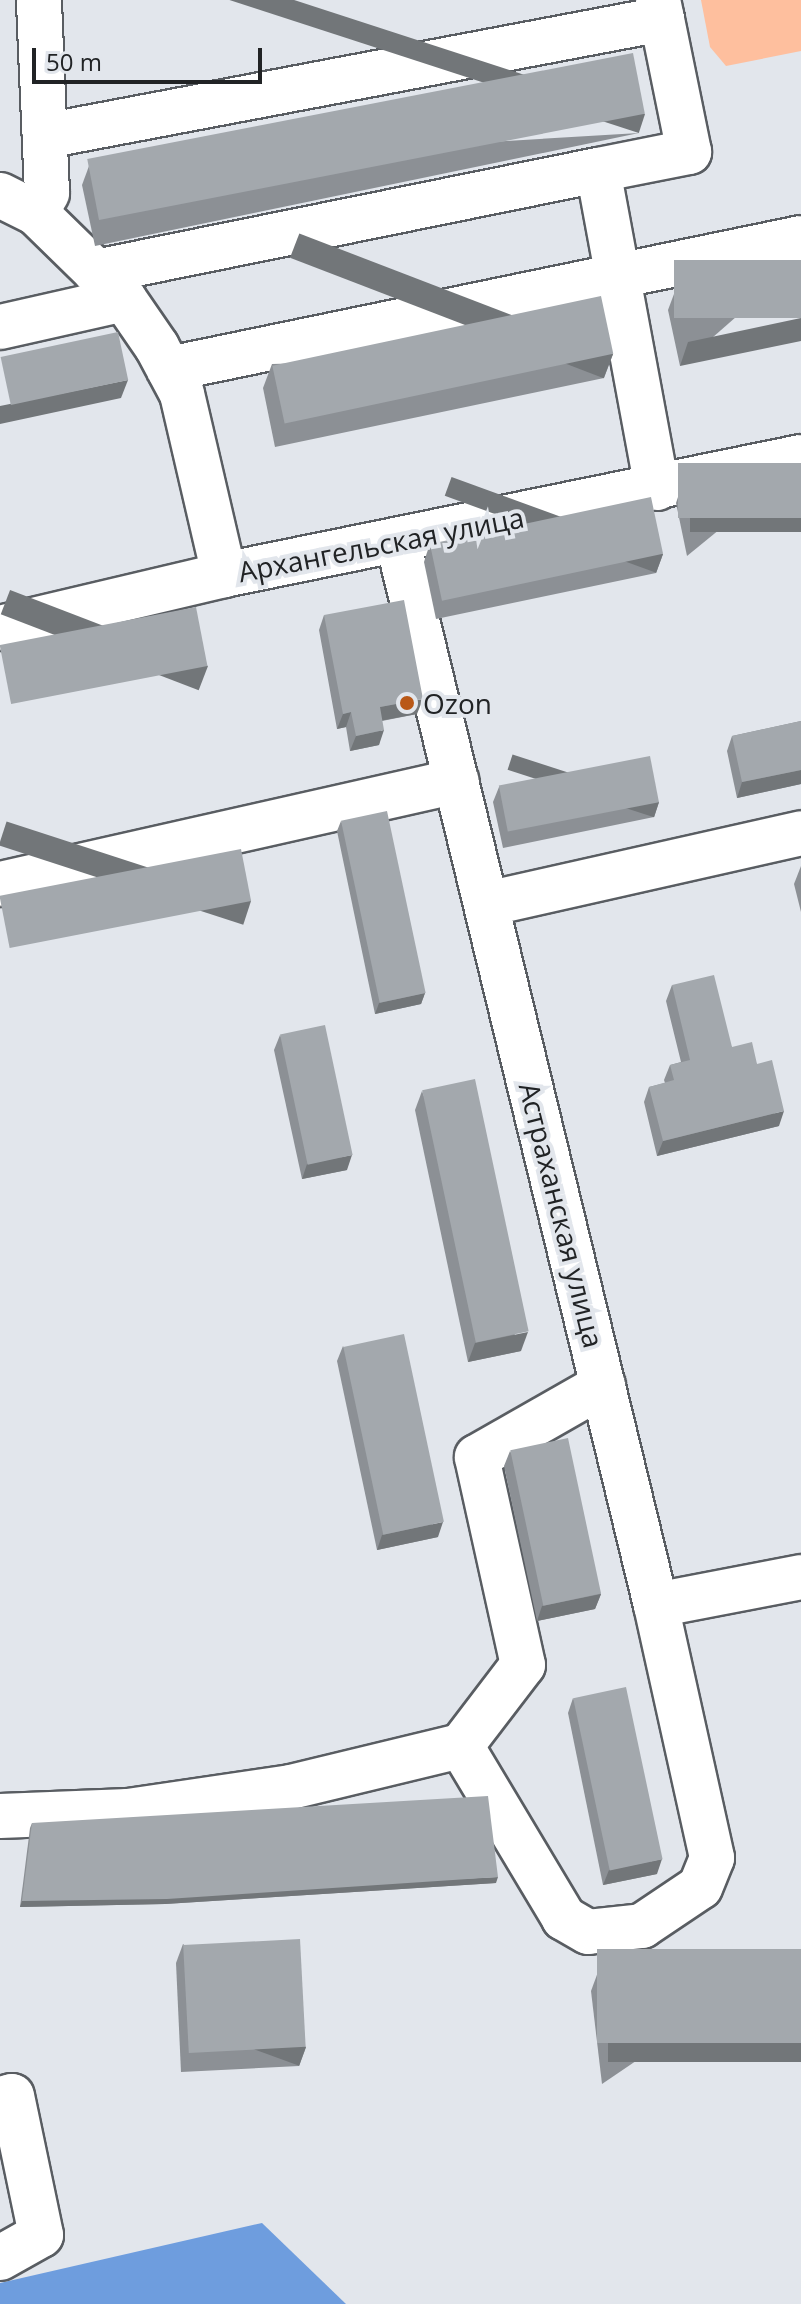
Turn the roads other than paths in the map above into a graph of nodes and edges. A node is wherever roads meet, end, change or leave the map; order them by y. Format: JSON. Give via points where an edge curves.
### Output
{"nodes":[{"id":1,"x":39,"y":0,"type":"edge"},
{"id":2,"x":660,"y":10,"type":"edge"},
{"id":3,"x":45,"y":136,"type":"junction"},
{"id":4,"x":598,"y":170,"type":"junction"},
{"id":5,"x":18,"y":204,"type":"edge"},
{"id":6,"x":801,"y":238,"type":"edge"},
{"id":7,"x":614,"y":277,"type":"junction"},
{"id":8,"x":110,"y":285,"type":"junction"},
{"id":9,"x":0,"y":327,"type":"edge"},
{"id":10,"x":169,"y":369,"type":"junction"},
{"id":11,"x":801,"y":457,"type":"edge"},
{"id":12,"x":657,"y":488,"type":"junction"},
{"id":13,"x":398,"y":542,"type":"junction"},
{"id":14,"x":224,"y":575,"type":"junction"},
{"id":15,"x":0,"y":628,"type":"edge"},
{"id":16,"x":457,"y":781,"type":"junction"},
{"id":17,"x":801,"y":833,"type":"edge"},
{"id":18,"x":0,"y":884,"type":"edge"},
{"id":19,"x":487,"y":904,"type":"junction"},
{"id":20,"x":603,"y":1385,"type":"junction"},
{"id":21,"x":801,"y":1577,"type":"edge"},
{"id":22,"x":656,"y":1605,"type":"junction"},
{"id":23,"x":461,"y":1746,"type":"junction"},
{"id":24,"x":0,"y":1816,"type":"edge"},
{"id":25,"x":0,"y":2099,"type":"edge"},
{"id":26,"x":0,"y":2258,"type":"edge"}],
"edges":[{"from":1,"to":3,"type":"street"},
{"from":2,"to":3,"type":"street"},
{"from":2,"to":4,"type":"street","via":[[689,152]]},
{"from":3,"to":5,"type":"street","via":[[47,193]]},
{"from":4,"to":7,"type":"street"},
{"from":4,"to":8,"type":"street"},
{"from":5,"to":8,"type":"street","name":"Архангельская улица"},
{"from":6,"to":7,"type":"street"},
{"from":7,"to":10,"type":"street"},
{"from":7,"to":12,"type":"street"},
{"from":8,"to":9,"type":"street"},
{"from":8,"to":10,"type":"street","name":"Архангельская улица"},
{"from":10,"to":14,"type":"street","name":"Архангельская улица","via":[[200,456]]},
{"from":11,"to":12,"type":"street","name":"Архангельская улица"},
{"from":12,"to":13,"type":"street","name":"Архангельская улица"},
{"from":13,"to":14,"type":"street","name":"Архангельская улица"},
{"from":13,"to":16,"type":"street","name":"Астраханская улица"},
{"from":14,"to":15,"type":"street"},
{"from":16,"to":18,"type":"street"},
{"from":16,"to":19,"type":"street","name":"Астраханская улица"},
{"from":17,"to":19,"type":"street"},
{"from":19,"to":20,"type":"street","name":"Астраханская улица"},
{"from":20,"to":22,"type":"street","name":"Астраханская улица"},
{"from":20,"to":23,"type":"street","via":[[477,1457],[523,1665]]},
{"from":21,"to":22,"type":"street"},
{"from":22,"to":23,"type":"street","name":"Астраханская улица","via":[[712,1858],[700,1887],[642,1926],[588,1932],[564,1918]]},
{"from":23,"to":24,"type":"street","via":[[291,1787],[128,1811]]},
{"from":25,"to":26,"type":"street","via":[[12,2096],[41,2235]]}]}
